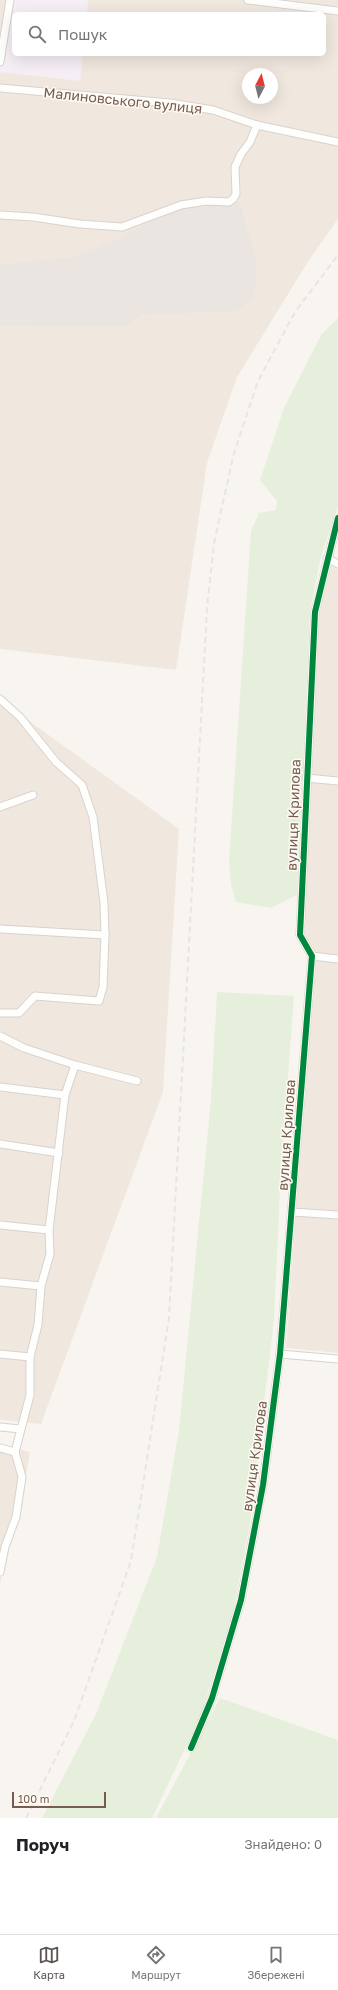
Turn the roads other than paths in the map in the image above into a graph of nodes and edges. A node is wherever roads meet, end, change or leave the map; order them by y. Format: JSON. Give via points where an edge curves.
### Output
{"nodes":[{"id":1,"x":10,"y":0,"type":"edge"},
{"id":2,"x":248,"y":0,"type":"edge"},
{"id":3,"x":338,"y":11,"type":"edge"},
{"id":4,"x":0,"y":62,"type":"edge"},
{"id":5,"x":0,"y":88,"type":"edge"},
{"id":6,"x":257,"y":125,"type":"junction"},
{"id":7,"x":338,"y":142,"type":"edge"},
{"id":8,"x":0,"y":215,"type":"edge"},
{"id":9,"x":338,"y":518,"type":"edge"},
{"id":10,"x":327,"y":558,"type":"junction"},
{"id":11,"x":338,"y":564,"type":"edge"},
{"id":12,"x":0,"y":700,"type":"edge"},
{"id":13,"x":306,"y":778,"type":"junction"},
{"id":14,"x":338,"y":781,"type":"edge"},
{"id":15,"x":33,"y":795,"type":"dead end"},
{"id":16,"x":0,"y":807,"type":"edge"},
{"id":17,"x":0,"y":929,"type":"edge"},
{"id":18,"x":105,"y":934,"type":"junction"},
{"id":19,"x":312,"y":956,"type":"junction"},
{"id":20,"x":338,"y":959,"type":"edge"},
{"id":21,"x":0,"y":1013,"type":"edge"},
{"id":22,"x":0,"y":1036,"type":"edge"},
{"id":23,"x":75,"y":1065,"type":"junction"},
{"id":24,"x":137,"y":1081,"type":"dead end"},
{"id":25,"x":0,"y":1087,"type":"edge"},
{"id":26,"x":65,"y":1095,"type":"junction"},
{"id":27,"x":0,"y":1144,"type":"edge"},
{"id":28,"x":59,"y":1153,"type":"junction"},
{"id":29,"x":292,"y":1212,"type":"junction"},
{"id":30,"x":338,"y":1215,"type":"edge"},
{"id":31,"x":0,"y":1225,"type":"edge"},
{"id":32,"x":49,"y":1230,"type":"junction"},
{"id":33,"x":0,"y":1282,"type":"edge"},
{"id":34,"x":41,"y":1286,"type":"junction"},
{"id":35,"x":0,"y":1354,"type":"edge"},
{"id":36,"x":280,"y":1354,"type":"junction"},
{"id":37,"x":30,"y":1358,"type":"junction"},
{"id":38,"x":338,"y":1359,"type":"edge"},
{"id":39,"x":0,"y":1427,"type":"edge"},
{"id":40,"x":20,"y":1429,"type":"junction"},
{"id":41,"x":0,"y":1448,"type":"edge"},
{"id":42,"x":15,"y":1452,"type":"junction"},
{"id":43,"x":2,"y":1547,"type":"edge"},
{"id":44,"x":0,"y":1572,"type":"edge"},
{"id":45,"x":191,"y":1748,"type":"dead end"}],
"edges":[{"from":1,"to":4,"type":"street"},
{"from":2,"to":3,"type":"street"},
{"from":5,"to":6,"type":"street","name":"Малиновського вулиця","via":[[170,103],[213,110]]},
{"from":6,"to":7,"type":"street","name":"Малиновського вулиця"},
{"from":6,"to":8,"type":"street","via":[[235,167],[236,194],[229,202],[206,201],[181,205],[122,227]]},
{"from":9,"to":10,"type":"street","name":"вулиця Крилова"},
{"from":10,"to":11,"type":"street"},
{"from":10,"to":13,"type":"street","name":"вулиця Крилова","via":[[315,612]]},
{"from":12,"to":18,"type":"street","via":[[20,717],[56,762],[82,784],[93,818],[104,903]]},
{"from":13,"to":14,"type":"street"},
{"from":13,"to":19,"type":"street","name":"вулиця Крилова","via":[[300,935]]},
{"from":15,"to":16,"type":"street"},
{"from":17,"to":18,"type":"street"},
{"from":18,"to":21,"type":"street","via":[[103,986],[99,1001],[35,996],[19,1013]]},
{"from":19,"to":20,"type":"street"},
{"from":19,"to":29,"type":"street","name":"вулиця Крилова"},
{"from":22,"to":23,"type":"street","via":[[24,1048]]},
{"from":23,"to":24,"type":"street"},
{"from":23,"to":26,"type":"street"},
{"from":25,"to":26,"type":"street"},
{"from":26,"to":28,"type":"street"},
{"from":27,"to":28,"type":"street"},
{"from":28,"to":32,"type":"street"},
{"from":29,"to":30,"type":"street"},
{"from":29,"to":36,"type":"street","name":"вулиця Крилова"},
{"from":31,"to":32,"type":"street"},
{"from":32,"to":34,"type":"street","via":[[50,1254]]},
{"from":33,"to":34,"type":"street"},
{"from":34,"to":37,"type":"street","via":[[38,1325]]},
{"from":35,"to":37,"type":"street"},
{"from":36,"to":38,"type":"street"},
{"from":36,"to":45,"type":"street","name":"вулиця Крилова","via":[[263,1485],[241,1600],[212,1698]]},
{"from":37,"to":40,"type":"street","via":[[30,1395]]},
{"from":39,"to":40,"type":"street"},
{"from":40,"to":42,"type":"street"},
{"from":41,"to":42,"type":"street"},
{"from":42,"to":43,"type":"street","via":[[22,1477],[16,1517]]},
{"from":43,"to":44,"type":"street"}]}
